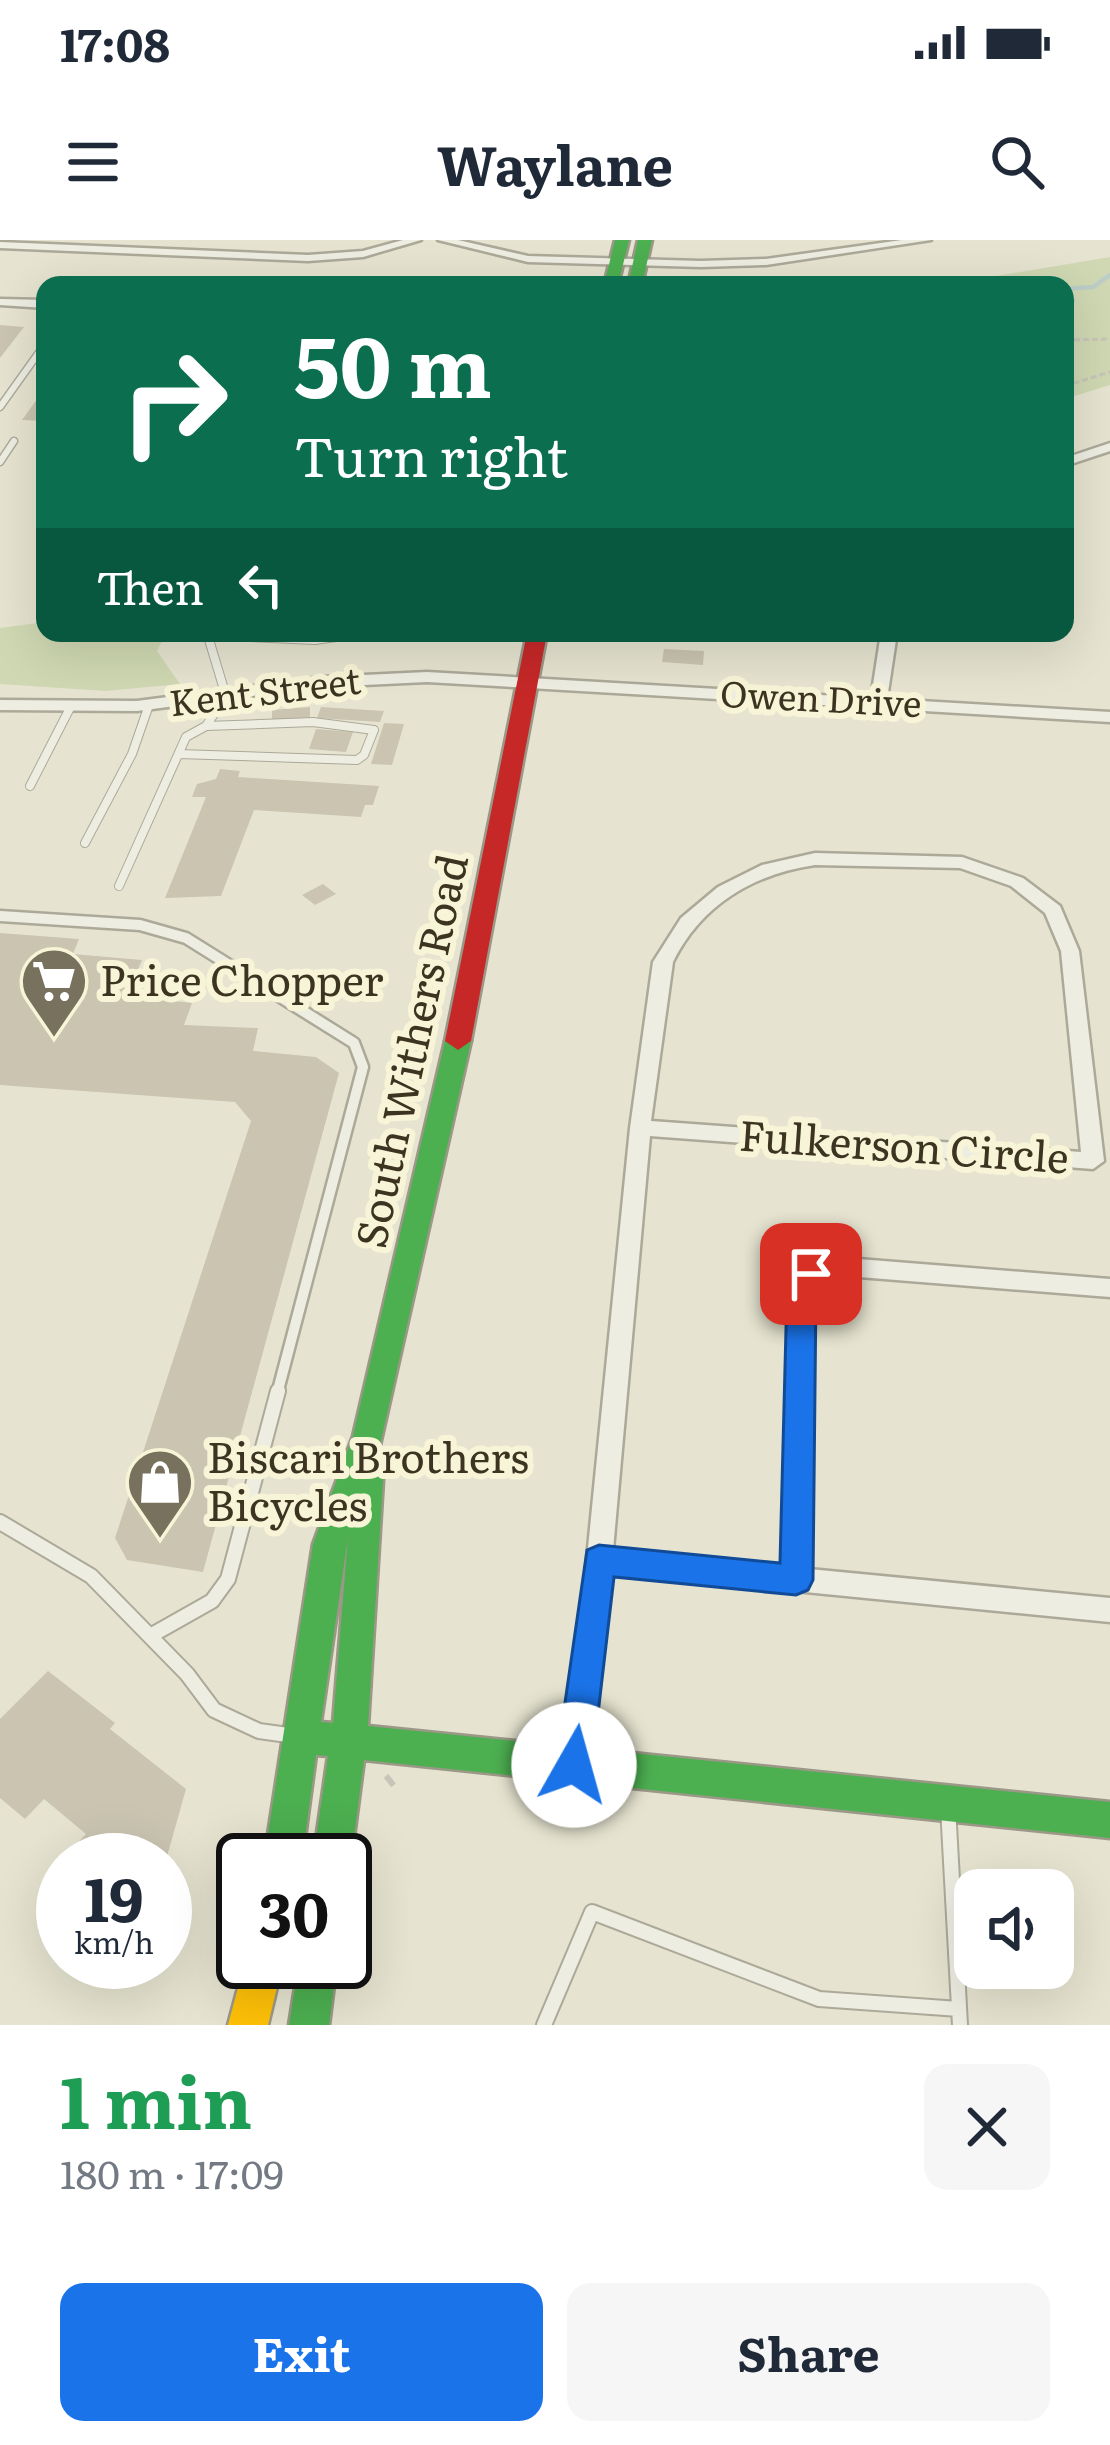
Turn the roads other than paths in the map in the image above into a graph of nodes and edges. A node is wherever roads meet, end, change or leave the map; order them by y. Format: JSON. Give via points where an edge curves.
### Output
{"nodes":[{"id":1,"x":416,"y":240,"type":"edge"},
{"id":2,"x":443,"y":240,"type":"edge"},
{"id":3,"x":926,"y":240,"type":"edge"},
{"id":4,"x":0,"y":245,"type":"edge"},
{"id":5,"x":120,"y":245,"type":"edge"},
{"id":6,"x":628,"y":262,"type":"edge"},
{"id":7,"x":0,"y":302,"type":"edge"},
{"id":8,"x":36,"y":304,"type":"edge"},
{"id":9,"x":36,"y":357,"type":"edge"},
{"id":10,"x":0,"y":407,"type":"edge"},
{"id":11,"x":14,"y":441,"type":"dead end"},
{"id":12,"x":1110,"y":447,"type":"edge"},
{"id":13,"x":1074,"y":459,"type":"edge"},
{"id":14,"x":0,"y":462,"type":"edge"},
{"id":15,"x":209,"y":642,"type":"edge"},
{"id":16,"x":536,"y":642,"type":"edge"},
{"id":17,"x":545,"y":642,"type":"edge"},
{"id":18,"x":888,"y":642,"type":"edge"},
{"id":19,"x":531,"y":682,"type":"junction"},
{"id":20,"x":226,"y":696,"type":"junction"},
{"id":21,"x":879,"y":703,"type":"junction"},
{"id":22,"x":0,"y":705,"type":"edge"},
{"id":23,"x":148,"y":705,"type":"junction"},
{"id":24,"x":70,"y":708,"type":"junction"},
{"id":25,"x":1110,"y":717,"type":"edge"},
{"id":26,"x":206,"y":726,"type":"junction"},
{"id":27,"x":178,"y":754,"type":"junction"},
{"id":28,"x":30,"y":785,"type":"dead end"},
{"id":29,"x":85,"y":843,"type":"dead end"},
{"id":30,"x":119,"y":886,"type":"dead end"},
{"id":31,"x":0,"y":916,"type":"edge"},
{"id":32,"x":640,"y":1128,"type":"junction"},
{"id":33,"x":1110,"y":1288,"type":"edge"},
{"id":34,"x":369,"y":1436,"type":"junction"},
{"id":35,"x":0,"y":1522,"type":"edge"},
{"id":36,"x":599,"y":1560,"type":"junction"},
{"id":37,"x":796,"y":1580,"type":"junction"},
{"id":38,"x":1110,"y":1610,"type":"edge"},
{"id":39,"x":150,"y":1636,"type":"junction"},
{"id":40,"x":304,"y":1737,"type":"junction"},
{"id":41,"x":349,"y":1743,"type":"junction"},
{"id":42,"x":574,"y":1765,"type":"junction"},
{"id":43,"x":948,"y":1804,"type":"junction"},
{"id":44,"x":1110,"y":1820,"type":"edge"},
{"id":45,"x":288,"y":1833,"type":"edge"},
{"id":46,"x":336,"y":1833,"type":"edge"},
{"id":47,"x":257,"y":1989,"type":"edge"},
{"id":48,"x":314,"y":1989,"type":"edge"},
{"id":49,"x":960,"y":2017,"type":"edge"},
{"id":50,"x":248,"y":2025,"type":"edge"},
{"id":51,"x":309,"y":2025,"type":"edge"},
{"id":52,"x":544,"y":2025,"type":"edge"}],
"edges":[{"from":1,"to":5,"type":"street","via":[[327,258]]},
{"from":2,"to":6,"type":"street","via":[[504,256]]},
{"from":3,"to":6,"type":"street","via":[[766,262]]},
{"from":4,"to":5,"type":"street"},
{"from":7,"to":8,"type":"street"},
{"from":9,"to":10,"type":"lane"},
{"from":11,"to":14,"type":"lane"},
{"from":12,"to":13,"type":"street"},
{"from":15,"to":20,"type":"lane"},
{"from":16,"to":19,"type":"main road","name":"South Withers Road"},
{"from":17,"to":19,"type":"main road","name":"South Withers Road"},
{"from":18,"to":21,"type":"street"},
{"from":19,"to":20,"type":"street","name":"Kent Street","via":[[374,678]]},
{"from":19,"to":21,"type":"street","name":"Owen Drive"},
{"from":19,"to":34,"type":"main road","name":"South Withers Road"},
{"from":20,"to":23,"type":"street","name":"Kent Street"},
{"from":20,"to":26,"type":"lane"},
{"from":21,"to":25,"type":"street","name":"Owen Drive"},
{"from":22,"to":24,"type":"street","name":"Kent Street"},
{"from":23,"to":24,"type":"street","name":"Kent Street"},
{"from":23,"to":29,"type":"lane"},
{"from":24,"to":28,"type":"lane"},
{"from":26,"to":27,"type":"lane","via":[[186,737]]},
{"from":26,"to":27,"type":"lane","via":[[313,722],[374,730],[357,760]]},
{"from":27,"to":30,"type":"lane"},
{"from":31,"to":39,"type":"lane","via":[[140,925],[186,938],[354,1043],[363,1067],[229,1579],[212,1601]]},
{"from":32,"to":32,"type":"street","name":"Fulkerson Circle","via":[[1093,1161],[1070,951],[1053,910],[1017,882],[962,863],[814,859],[765,869],[673,937]]},
{"from":32,"to":36,"type":"street","name":"Fulkerson Circle"},
{"from":33,"to":37,"type":"street","via":[[833,1266],[811,1274],[801,1290]]},
{"from":34,"to":40,"type":"main road","name":"South Withers Road","via":[[329,1544]]},
{"from":34,"to":41,"type":"main road","name":"South Withers Road"},
{"from":35,"to":39,"type":"lane","via":[[91,1576]]},
{"from":36,"to":37,"type":"street"},
{"from":36,"to":42,"type":"street","name":"Fulkerson Circle"},
{"from":37,"to":38,"type":"street"},
{"from":39,"to":40,"type":"lane","via":[[214,1710],[260,1731]]},
{"from":40,"to":41,"type":"main road"},
{"from":40,"to":45,"type":"main road","name":"South Withers Road"},
{"from":41,"to":42,"type":"main road"},
{"from":41,"to":46,"type":"main road","name":"South Withers Road"},
{"from":42,"to":43,"type":"main road"},
{"from":43,"to":44,"type":"main road"},
{"from":43,"to":49,"type":"lane"},
{"from":47,"to":50,"type":"main road"},
{"from":48,"to":51,"type":"main road"},
{"from":49,"to":52,"type":"lane","via":[[819,1999],[592,1912]]}]}
